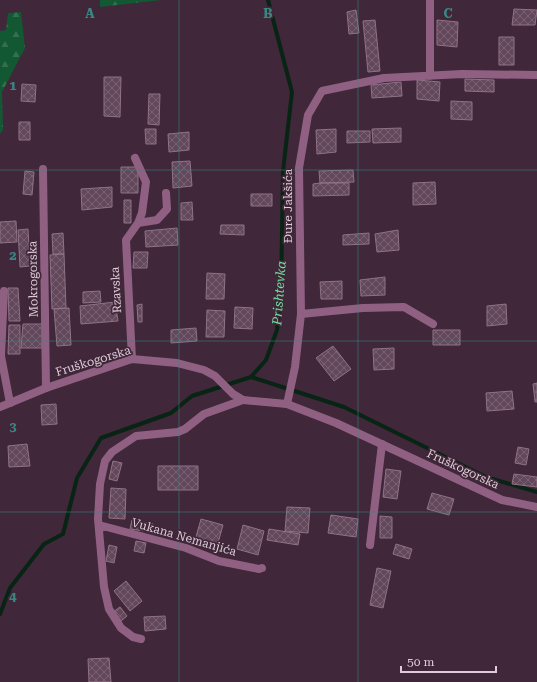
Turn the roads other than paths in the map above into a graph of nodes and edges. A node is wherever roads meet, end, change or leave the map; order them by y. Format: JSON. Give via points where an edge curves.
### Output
{"nodes":[{"id":1,"x":430,"y":0,"type":"edge"},
{"id":2,"x":537,"y":75,"type":"edge"},
{"id":3,"x":430,"y":76,"type":"junction"},
{"id":4,"x":135,"y":158,"type":"dead end"},
{"id":5,"x":43,"y":169,"type":"dead end"},
{"id":6,"x":166,"y":193,"type":"dead end"},
{"id":7,"x":138,"y":224,"type":"junction"},
{"id":8,"x":4,"y":291,"type":"dead end"},
{"id":9,"x":301,"y":314,"type":"junction"},
{"id":10,"x":433,"y":324,"type":"dead end"},
{"id":11,"x":132,"y":359,"type":"junction"},
{"id":12,"x":46,"y":388,"type":"junction"},
{"id":13,"x":244,"y":400,"type":"junction"},
{"id":14,"x":10,"y":403,"type":"junction"},
{"id":15,"x":287,"y":404,"type":"junction"},
{"id":16,"x":0,"y":407,"type":"edge"},
{"id":17,"x":382,"y":444,"type":"junction"},
{"id":18,"x":537,"y":507,"type":"edge"},
{"id":19,"x":99,"y":525,"type":"junction"},
{"id":20,"x":370,"y":545,"type":"dead end"},
{"id":21,"x":262,"y":568,"type":"dead end"},
{"id":22,"x":141,"y":639,"type":"dead end"}],
"edges":[{"from":1,"to":3,"type":"street"},
{"from":2,"to":3,"type":"street","name":"Đure Jakšića"},
{"from":3,"to":9,"type":"street","name":"Đure Jakšića","via":[[384,78],[322,91],[308,115],[299,168]]},
{"from":4,"to":7,"type":"street","name":"Rzavska","via":[[146,182]]},
{"from":5,"to":12,"type":"street","name":"Mokrogorska"},
{"from":6,"to":7,"type":"street","via":[[167,209],[157,220]]},
{"from":7,"to":11,"type":"street","name":"Rzavska","via":[[126,240]]},
{"from":8,"to":14,"type":"street","via":[[1,356]]},
{"from":9,"to":10,"type":"street","via":[[404,307]]},
{"from":9,"to":15,"type":"street","name":"Đure Jakšića","via":[[295,367]]},
{"from":11,"to":12,"type":"street","name":"Fruškogorska"},
{"from":11,"to":13,"type":"street","name":"Fruškogorska","via":[[177,363],[204,370],[216,376],[232,394]]},
{"from":12,"to":14,"type":"street","name":"Fruškogorska"},
{"from":13,"to":15,"type":"street","name":"Fruškogorska"},
{"from":13,"to":19,"type":"street","via":[[204,414],[178,432],[136,436],[112,452],[102,470]]},
{"from":14,"to":16,"type":"street","name":"Fruškogorska"},
{"from":15,"to":17,"type":"street","name":"Fruškogorska"},
{"from":17,"to":18,"type":"street","name":"Fruškogorska","via":[[502,500]]},
{"from":17,"to":20,"type":"street"},
{"from":19,"to":21,"type":"street","name":"Vukana Nemanjića","via":[[186,548],[219,562]]},
{"from":19,"to":22,"type":"street","via":[[101,566],[109,609],[121,628],[133,637]]}]}
